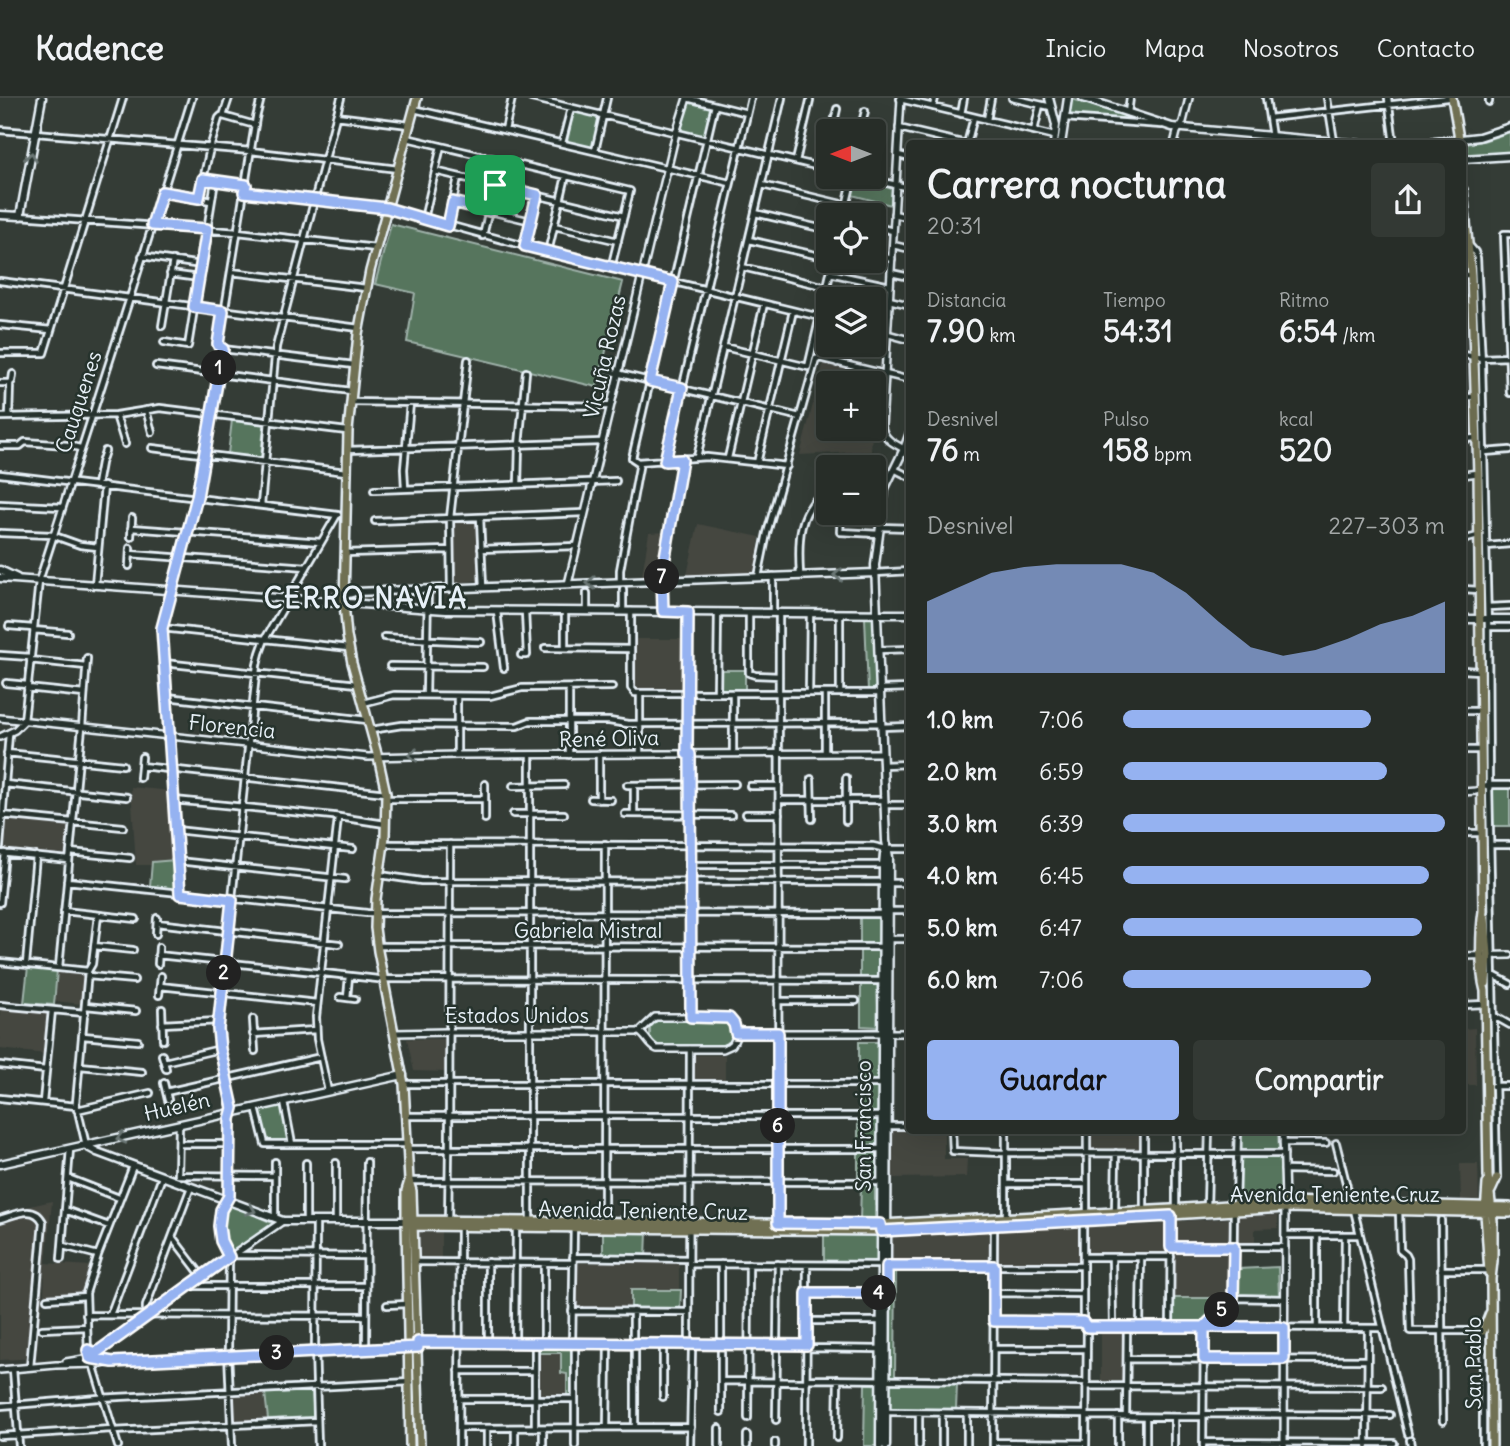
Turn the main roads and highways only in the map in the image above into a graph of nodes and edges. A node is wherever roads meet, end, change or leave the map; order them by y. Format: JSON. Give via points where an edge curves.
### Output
{"nodes":[{"id":1,"x":42,"y":98,"type":"edge"},
{"id":2,"x":417,"y":98,"type":"edge"},
{"id":3,"x":1049,"y":98,"type":"edge"},
{"id":4,"x":1068,"y":98,"type":"edge"},
{"id":5,"x":1083,"y":98,"type":"edge"},
{"id":6,"x":1451,"y":100,"type":"edge"},
{"id":7,"x":1510,"y":127,"type":"edge"},
{"id":8,"x":1055,"y":140,"type":"edge"},
{"id":9,"x":1062,"y":140,"type":"edge"},
{"id":10,"x":1318,"y":140,"type":"edge"},
{"id":11,"x":1457,"y":140,"type":"edge"},
{"id":12,"x":1462,"y":140,"type":"edge"},
{"id":13,"x":1510,"y":156,"type":"edge"},
{"id":14,"x":1466,"y":159,"type":"edge"},
{"id":15,"x":0,"y":215,"type":"edge"},
{"id":16,"x":1466,"y":237,"type":"edge"},
{"id":17,"x":1467,"y":275,"type":"edge"},
{"id":18,"x":906,"y":449,"type":"edge"},
{"id":19,"x":0,"y":570,"type":"edge"},
{"id":20,"x":876,"y":573,"type":"junction"},
{"id":21,"x":0,"y":578,"type":"edge"},
{"id":22,"x":22,"y":580,"type":"junction"},
{"id":23,"x":344,"y":599,"type":"junction"},
{"id":24,"x":876,"y":614,"type":"junction"},
{"id":25,"x":906,"y":614,"type":"edge"},
{"id":26,"x":1466,"y":619,"type":"edge"},
{"id":27,"x":1510,"y":619,"type":"edge"},
{"id":28,"x":1485,"y":622,"type":"junction"},
{"id":29,"x":886,"y":849,"type":"junction"},
{"id":30,"x":886,"y":883,"type":"junction"},
{"id":31,"x":884,"y":942,"type":"junction"},
{"id":32,"x":885,"y":1033,"type":"junction"},
{"id":33,"x":404,"y":1079,"type":"junction"},
{"id":34,"x":885,"y":1126,"type":"junction"},
{"id":35,"x":97,"y":1143,"type":"junction"},
{"id":36,"x":86,"y":1146,"type":"junction"},
{"id":37,"x":95,"y":1152,"type":"junction"},
{"id":38,"x":0,"y":1164,"type":"edge"},
{"id":39,"x":1492,"y":1177,"type":"junction"},
{"id":40,"x":1382,"y":1207,"type":"junction"},
{"id":41,"x":1510,"y":1207,"type":"edge"},
{"id":42,"x":1235,"y":1208,"type":"junction"},
{"id":43,"x":1489,"y":1210,"type":"junction"},
{"id":44,"x":1173,"y":1211,"type":"junction"},
{"id":45,"x":1510,"y":1213,"type":"edge"},
{"id":46,"x":1085,"y":1217,"type":"junction"},
{"id":47,"x":411,"y":1222,"type":"junction"},
{"id":48,"x":446,"y":1223,"type":"junction"},
{"id":49,"x":516,"y":1224,"type":"junction"},
{"id":50,"x":574,"y":1224,"type":"junction"},
{"id":51,"x":689,"y":1225,"type":"junction"},
{"id":52,"x":884,"y":1227,"type":"junction"},
{"id":53,"x":411,"y":1262,"type":"junction"},
{"id":54,"x":1491,"y":1279,"type":"junction"},
{"id":55,"x":884,"y":1293,"type":"junction"},
{"id":56,"x":1491,"y":1308,"type":"junction"},
{"id":57,"x":1483,"y":1331,"type":"road end"},
{"id":58,"x":884,"y":1380,"type":"junction"},
{"id":59,"x":410,"y":1428,"type":"junction"},
{"id":60,"x":419,"y":1428,"type":"junction"},
{"id":61,"x":410,"y":1446,"type":"edge"},
{"id":62,"x":420,"y":1446,"type":"edge"},
{"id":63,"x":880,"y":1446,"type":"edge"},
{"id":64,"x":886,"y":1446,"type":"edge"},
{"id":65,"x":1492,"y":1446,"type":"edge"}],
"edges":[{"from":15,"to":1,"type":"main road","one_way":true,"via":[[20,216]]},
{"from":2,"to":23,"type":"main road","via":[[359,328],[348,431]]},
{"from":3,"to":8,"type":"main road","via":[[1056,121]]},
{"from":4,"to":9,"type":"main road"},
{"from":5,"to":10,"type":"main road","via":[[1180,128]]},
{"from":6,"to":11,"type":"main road"},
{"from":7,"to":12,"type":"main road"},
{"from":13,"to":14,"type":"main road"},
{"from":16,"to":17,"type":"main road","name":"San Pablo"},
{"from":17,"to":28,"type":"main road","name":"San Pablo","via":[[1478,358],[1479,590]]},
{"from":18,"to":20,"type":"main road","name":"San Francisco","via":[[884,493]]},
{"from":19,"to":22,"type":"main road"},
{"from":20,"to":23,"type":"main road","one_way":true,"via":[[355,592]]},
{"from":20,"to":24,"type":"main road","name":"San Francisco"},
{"from":21,"to":22,"type":"main road"},
{"from":22,"to":23,"type":"main road","via":[[318,602]]},
{"from":23,"to":24,"type":"main road","via":[[497,611]]},
{"from":23,"to":33,"type":"main road","via":[[349,648],[386,796],[375,913],[377,946]]},
{"from":24,"to":25,"type":"main road"},
{"from":24,"to":29,"type":"main road","name":"San Francisco"},
{"from":26,"to":28,"type":"main road"},
{"from":27,"to":28,"type":"main road"},
{"from":28,"to":39,"type":"main road","name":"San Pablo","via":[[1480,671],[1485,787],[1482,833],[1486,846],[1481,929],[1487,955],[1482,977],[1491,1086]]},
{"from":29,"to":30,"type":"main road","name":"San Francisco"},
{"from":29,"to":30,"type":"main road","name":"San Francisco"},
{"from":30,"to":31,"type":"main road","name":"San Francisco"},
{"from":31,"to":32,"type":"main road","name":"San Francisco"},
{"from":31,"to":32,"type":"main road","name":"San Francisco"},
{"from":32,"to":34,"type":"main road","name":"San Francisco"},
{"from":32,"to":34,"type":"main road","name":"San Francisco"},
{"from":33,"to":35,"type":"main road","name":"Huelén","one_way":true},
{"from":33,"to":47,"type":"main road"},
{"from":34,"to":52,"type":"main road","name":"San Francisco"},
{"from":34,"to":52,"type":"main road","name":"San Francisco"},
{"from":35,"to":36,"type":"main road","name":"Huelén"},
{"from":35,"to":37,"type":"main road"},
{"from":36,"to":37,"type":"main road","name":"Avenida Teniente Cruz"},
{"from":36,"to":38,"type":"main road","name":"Huelén"},
{"from":37,"to":47,"type":"main road","name":"Avenida Teniente Cruz","one_way":true,"via":[[283,1221]]},
{"from":39,"to":43,"type":"main road","name":"San Pablo"},
{"from":39,"to":43,"type":"main road","name":"San Pablo"},
{"from":40,"to":42,"type":"main road","name":"Avenida Teniente Cruz"},
{"from":40,"to":43,"type":"main road","name":"Avenida Teniente Cruz"},
{"from":40,"to":43,"type":"main road","name":"Avenida Teniente Cruz","via":[[1399,1211]]},
{"from":41,"to":43,"type":"main road","name":"Avenida Teniente Cruz"},
{"from":42,"to":44,"type":"main road","name":"Avenida Teniente Cruz"},
{"from":42,"to":44,"type":"main road","name":"Avenida Teniente Cruz"},
{"from":43,"to":45,"type":"main road","name":"Avenida Teniente Cruz"},
{"from":43,"to":54,"type":"main road","name":"San Pablo"},
{"from":43,"to":54,"type":"main road","name":"San Pablo"},
{"from":44,"to":46,"type":"main road","name":"Avenida Teniente Cruz"},
{"from":44,"to":46,"type":"main road","name":"Avenida Teniente Cruz"},
{"from":46,"to":52,"type":"main road","name":"Avenida Teniente Cruz"},
{"from":46,"to":52,"type":"main road","name":"Avenida Teniente Cruz"},
{"from":47,"to":48,"type":"main road","name":"Avenida Teniente Cruz"},
{"from":47,"to":53,"type":"main road"},
{"from":48,"to":49,"type":"main road","name":"Avenida Teniente Cruz"},
{"from":48,"to":49,"type":"main road","name":"Avenida Teniente Cruz"},
{"from":49,"to":50,"type":"main road","name":"Avenida Teniente Cruz"},
{"from":49,"to":50,"type":"main road","name":"Avenida Teniente Cruz"},
{"from":50,"to":51,"type":"main road","name":"Avenida Teniente Cruz"},
{"from":50,"to":51,"type":"main road","name":"Avenida Teniente Cruz"},
{"from":51,"to":52,"type":"main road","name":"Avenida Teniente Cruz"},
{"from":51,"to":52,"type":"main road","name":"Avenida Teniente Cruz"},
{"from":52,"to":55,"type":"main road","name":"San Francisco"},
{"from":53,"to":59,"type":"main road","via":[[407,1304]]},
{"from":53,"to":60,"type":"main road"},
{"from":54,"to":56,"type":"main road","name":"San Pablo"},
{"from":55,"to":58,"type":"main road","name":"San Francisco"},
{"from":55,"to":58,"type":"main road","name":"San Francisco"},
{"from":56,"to":57,"type":"main road"},
{"from":56,"to":65,"type":"main road","name":"San Pablo"},
{"from":58,"to":63,"type":"main road","name":"San Francisco"},
{"from":58,"to":64,"type":"main road","name":"San Francisco"},
{"from":59,"to":60,"type":"main road"},
{"from":59,"to":61,"type":"main road"},
{"from":60,"to":62,"type":"main road"}]}
